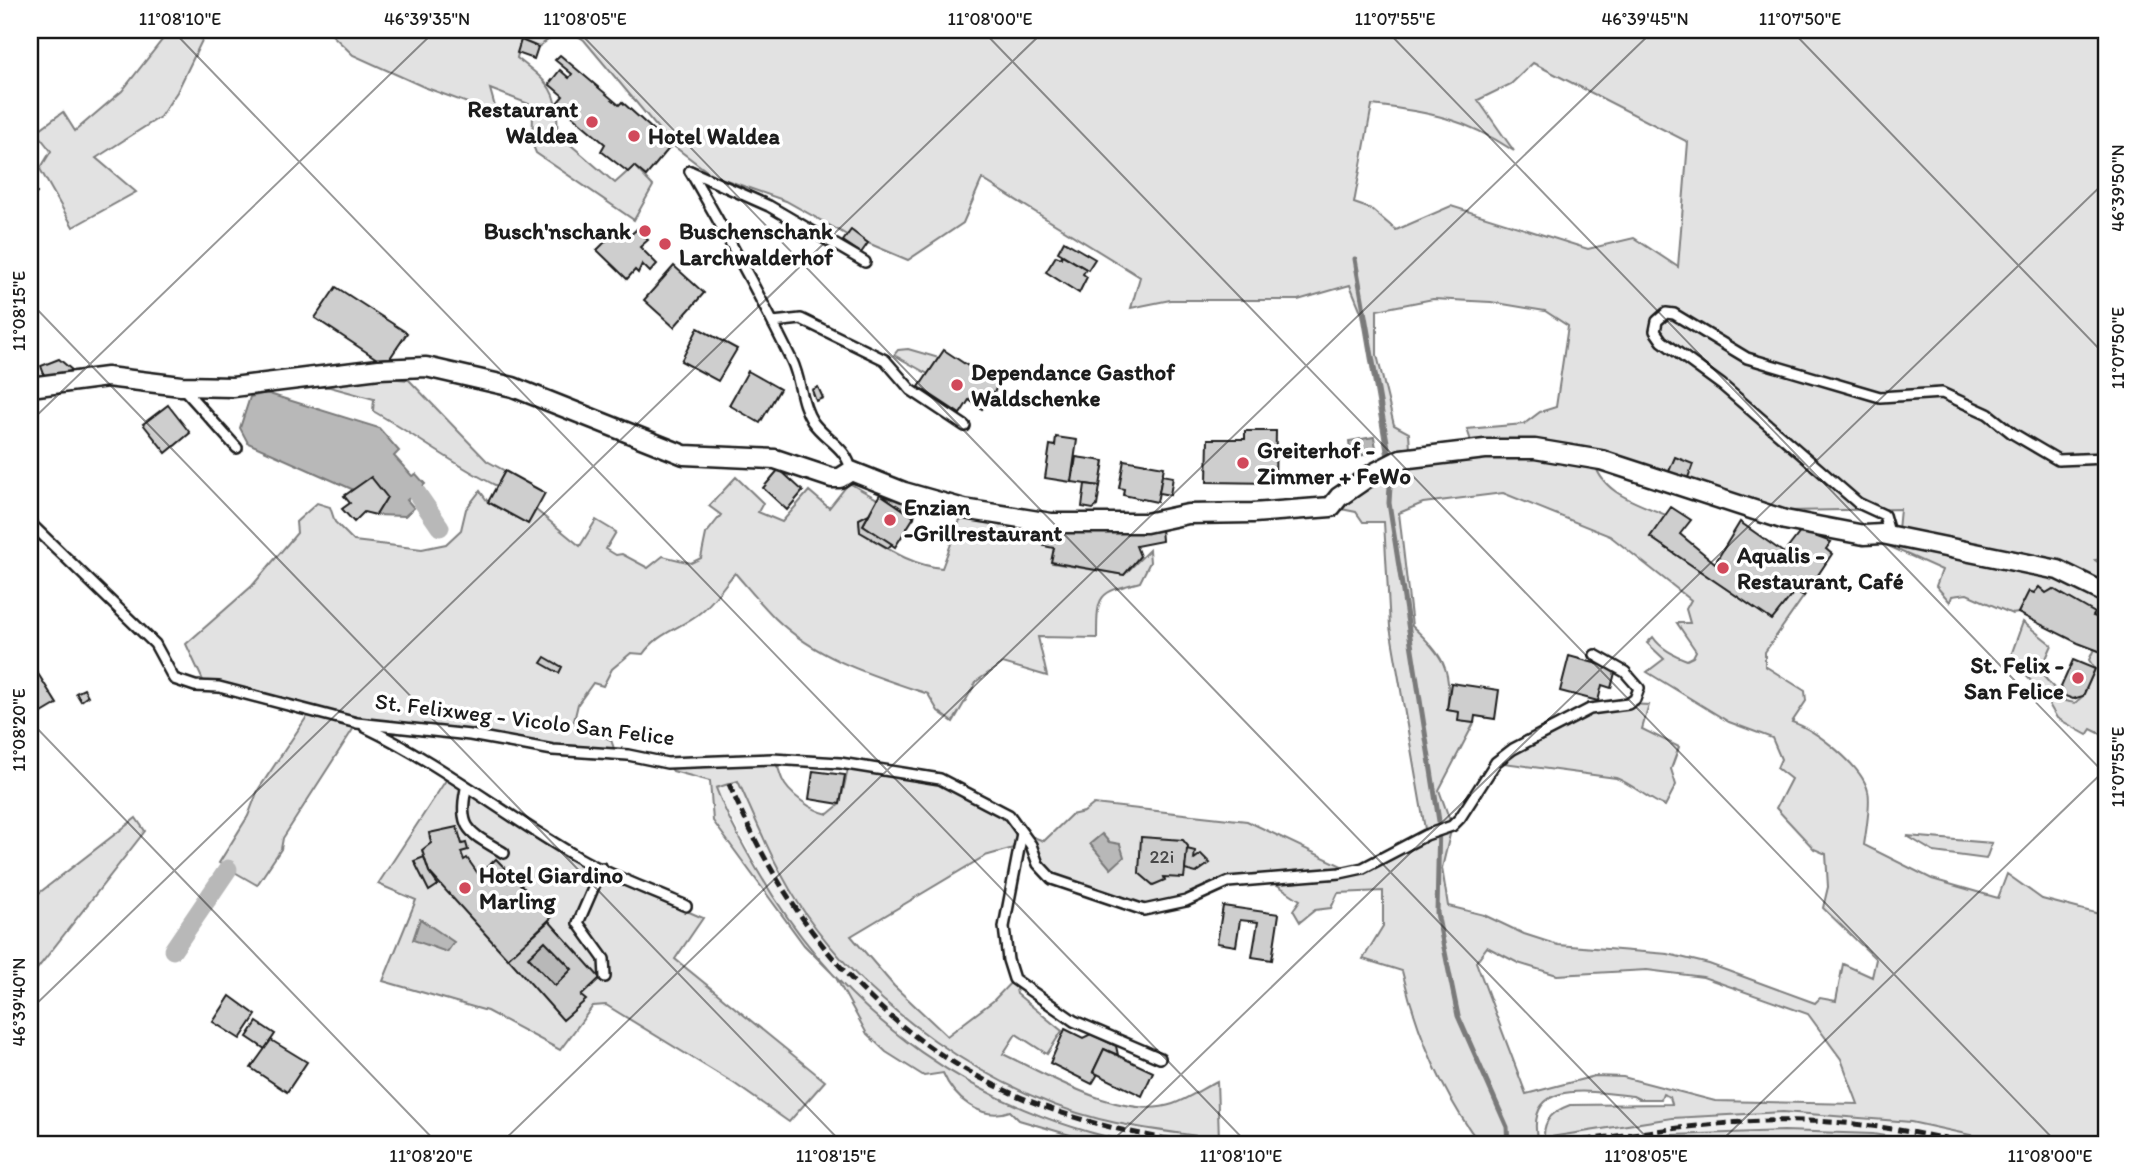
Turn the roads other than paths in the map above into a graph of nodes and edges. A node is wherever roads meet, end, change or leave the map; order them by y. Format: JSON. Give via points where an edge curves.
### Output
{"nodes":[{"id":1,"x":865,"y":262,"type":"dead end"},
{"id":2,"x":773,"y":322,"type":"junction"},
{"id":3,"x":181,"y":386,"type":"junction"},
{"id":4,"x":30,"y":387,"type":"edge"},
{"id":5,"x":965,"y":426,"type":"dead end"},
{"id":6,"x":237,"y":448,"type":"dead end"},
{"id":7,"x":2107,"y":458,"type":"edge"},
{"id":8,"x":851,"y":471,"type":"junction"},
{"id":9,"x":30,"y":523,"type":"edge"},
{"id":10,"x":1882,"y":534,"type":"junction"},
{"id":11,"x":2107,"y":594,"type":"edge"},
{"id":12,"x":1595,"y":655,"type":"dead end"},
{"id":13,"x":357,"y":723,"type":"junction"},
{"id":14,"x":466,"y":789,"type":"junction"},
{"id":15,"x":1022,"y":833,"type":"junction"},
{"id":16,"x":504,"y":853,"type":"dead end"},
{"id":17,"x":602,"y":868,"type":"junction"},
{"id":18,"x":686,"y":906,"type":"dead end"},
{"id":19,"x":605,"y":977,"type":"dead end"},
{"id":20,"x":1160,"y":1058,"type":"dead end"}],
"edges":[{"from":1,"to":2,"type":"lane","via":[[769,206],[690,171]]},
{"from":2,"to":5,"type":"lane","via":[[801,319],[885,360],[911,390]]},
{"from":2,"to":8,"type":"lane","via":[[795,368],[799,393],[812,421],[850,461]]},
{"from":3,"to":4,"type":"street","via":[[88,377]]},
{"from":3,"to":6,"type":"lane"},
{"from":3,"to":8,"type":"street","via":[[233,387],[426,367],[513,387],[684,455],[775,459],[832,478]]},
{"from":7,"to":10,"type":"lane","via":[[2058,460],[1989,414],[1942,393],[1880,397],[1746,358],[1674,314],[1666,313],[1657,321],[1662,341],[1721,385],[1858,503],[1884,515],[1888,529]]},
{"from":8,"to":10,"type":"street","via":[[964,509],[1051,523],[1146,523],[1188,514],[1331,507],[1401,459],[1485,449],[1535,449],[1601,460],[1785,520],[1864,535]]},
{"from":9,"to":13,"type":"lane","name":"St. Felixweg - Vicolo San Felice","via":[[155,644],[174,679]]},
{"from":10,"to":11,"type":"street","via":[[2058,570]]},
{"from":12,"to":15,"type":"lane","name":"St. Felixweg - Vicolo San Felice","via":[[1625,672],[1639,688],[1635,699],[1590,709],[1513,749],[1496,762],[1451,826],[1352,872],[1228,882],[1186,901],[1144,910],[1052,879],[1038,864]]},
{"from":13,"to":14,"type":"lane","name":"St. Felixweg - Vicolo San Felice","via":[[403,746]]},
{"from":13,"to":15,"type":"lane","name":"St. Felixweg - Vicolo San Felice","via":[[667,763],[772,759],[917,775],[956,785],[1002,810]]},
{"from":14,"to":16,"type":"lane","via":[[461,811],[469,831]]},
{"from":14,"to":17,"type":"lane","name":"St. Felixweg - Vicolo San Felice"},
{"from":15,"to":20,"type":"lane","via":[[1004,926],[1014,979],[1074,1021]]},
{"from":17,"to":18,"type":"lane","name":"St. Felixweg - Vicolo San Felice"},
{"from":17,"to":19,"type":"lane","via":[[579,923],[604,959]]}]}
